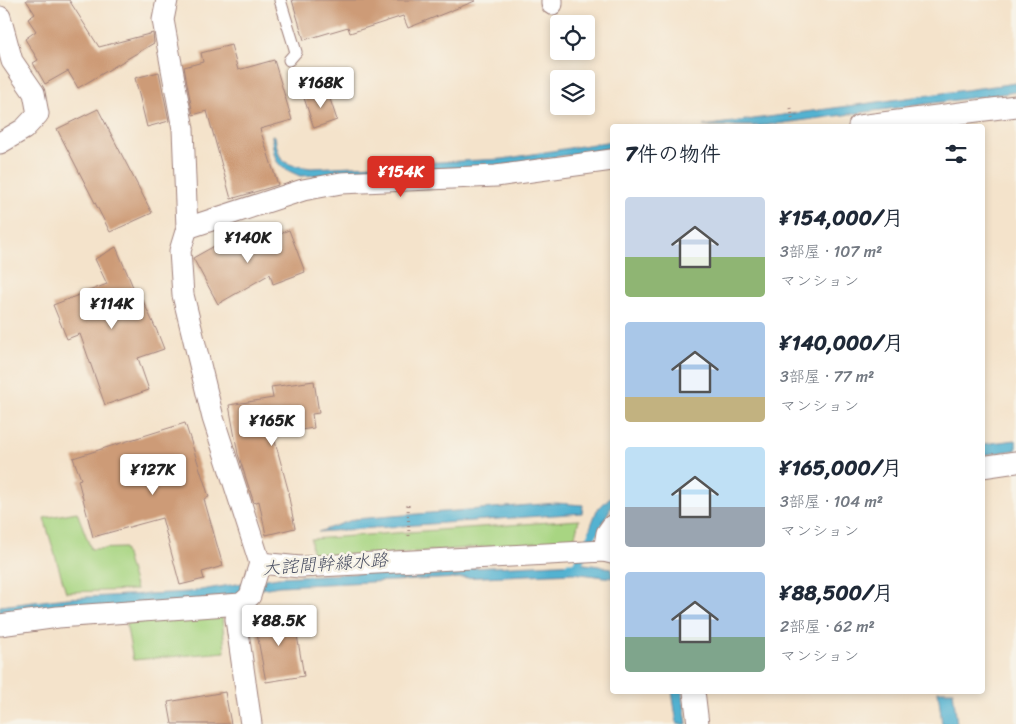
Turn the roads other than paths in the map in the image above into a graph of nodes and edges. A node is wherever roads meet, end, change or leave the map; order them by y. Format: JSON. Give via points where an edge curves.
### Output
{"nodes":[{"id":1,"x":167,"y":0,"type":"edge"},
{"id":2,"x":280,"y":0,"type":"edge"},
{"id":3,"x":0,"y":17,"type":"edge"},
{"id":4,"x":289,"y":60,"type":"dead end"},
{"id":5,"x":1016,"y":106,"type":"edge"},
{"id":6,"x":875,"y":124,"type":"edge"},
{"id":7,"x":0,"y":143,"type":"edge"},
{"id":8,"x":610,"y":160,"type":"edge"},
{"id":9,"x":187,"y":228,"type":"junction"},
{"id":10,"x":1016,"y":462,"type":"edge"},
{"id":11,"x":985,"y":467,"type":"edge"},
{"id":12,"x":610,"y":529,"type":"edge"},
{"id":13,"x":608,"y":552,"type":"edge"},
{"id":14,"x":258,"y":569,"type":"junction"},
{"id":15,"x":246,"y":600,"type":"junction"},
{"id":16,"x":0,"y":625,"type":"edge"},
{"id":17,"x":694,"y":694,"type":"edge"},
{"id":18,"x":250,"y":724,"type":"edge"},
{"id":19,"x":698,"y":724,"type":"edge"}],
"edges":[{"from":1,"to":9,"type":"street","via":[[163,20],[184,129]]},
{"from":2,"to":4,"type":"lane","via":[[296,52]]},
{"from":3,"to":7,"type":"street","via":[[12,61],[34,93],[38,114],[24,129]]},
{"from":5,"to":6,"type":"street"},
{"from":8,"to":9,"type":"street","via":[[496,176],[341,182],[303,190]]},
{"from":9,"to":14,"type":"street","via":[[180,251],[183,295],[213,418]]},
{"from":10,"to":11,"type":"street"},
{"from":12,"to":13,"type":"street","via":[[607,533]]},
{"from":13,"to":14,"type":"street"},
{"from":14,"to":15,"type":"street"},
{"from":15,"to":16,"type":"street"},
{"from":15,"to":18,"type":"street","via":[[236,619]]},
{"from":17,"to":19,"type":"street"}]}
